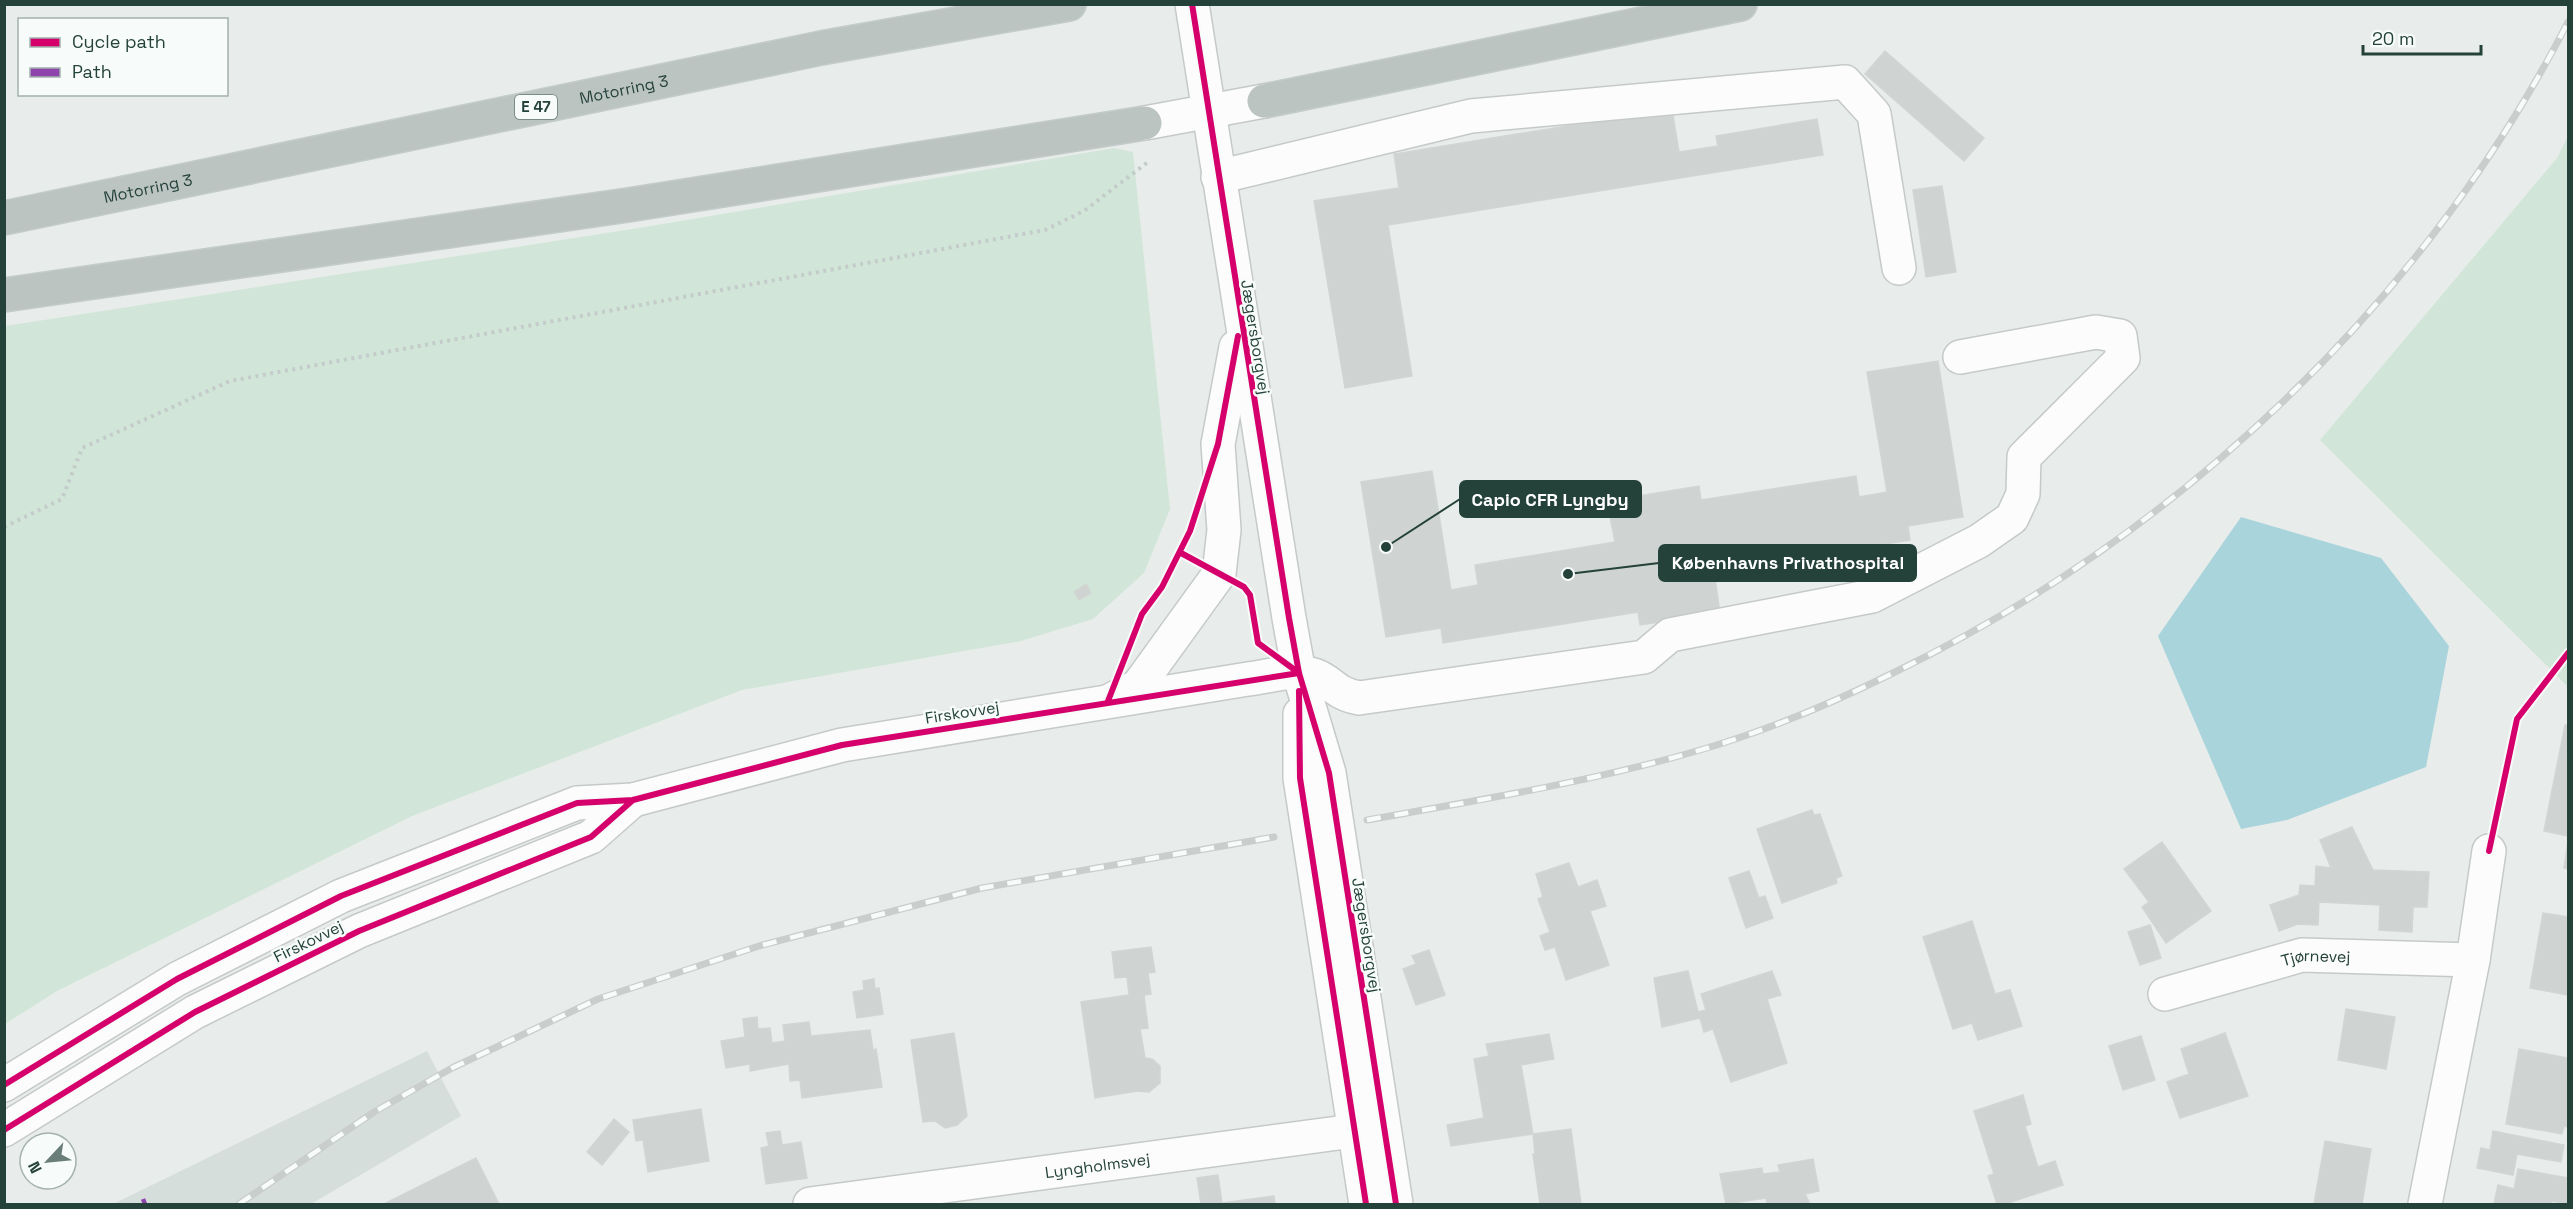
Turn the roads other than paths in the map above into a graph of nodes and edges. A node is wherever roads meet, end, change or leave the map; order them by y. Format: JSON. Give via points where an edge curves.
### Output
{"nodes":[{"id":1,"x":1069,"y":4,"type":"edge"},
{"id":2,"x":1192,"y":4,"type":"edge"},
{"id":3,"x":1740,"y":4,"type":"edge"},
{"id":4,"x":1264,"y":101,"type":"joint"},
{"id":5,"x":1207,"y":111,"type":"junction"},
{"id":6,"x":1145,"y":123,"type":"joint"},
{"id":7,"x":1218,"y":177,"type":"junction"},
{"id":8,"x":4,"y":218,"type":"edge"},
{"id":9,"x":1899,"y":268,"type":"dead end"},
{"id":10,"x":4,"y":295,"type":"edge"},
{"id":11,"x":1240,"y":324,"type":"junction"},
{"id":12,"x":1960,"y":357,"type":"dead end"},
{"id":13,"x":1299,"y":673,"type":"junction"},
{"id":14,"x":1108,"y":702,"type":"junction"},
{"id":15,"x":633,"y":800,"type":"junction"},
{"id":16,"x":2489,"y":851,"type":"dead end"},
{"id":17,"x":2473,"y":960,"type":"junction"},
{"id":18,"x":2165,"y":994,"type":"dead end"},
{"id":19,"x":4,"y":1084,"type":"edge"},
{"id":20,"x":1369,"y":1129,"type":"junction"},
{"id":21,"x":4,"y":1130,"type":"edge"},
{"id":22,"x":810,"y":1204,"type":"edge"},
{"id":23,"x":1366,"y":1204,"type":"edge"},
{"id":24,"x":1396,"y":1204,"type":"edge"},
{"id":25,"x":2425,"y":1204,"type":"edge"}],
"edges":[{"from":1,"to":8,"type":"highway","name":"Motorring 3","number":"E 47","via":[[821,48]]},
{"from":2,"to":5,"type":"street","name":"Jægersborgvej"},
{"from":3,"to":4,"type":"highway"},
{"from":4,"to":5,"type":"street"},
{"from":5,"to":6,"type":"street"},
{"from":5,"to":7,"type":"street","name":"Jægersborgvej"},
{"from":6,"to":10,"type":"highway","via":[[628,205]]},
{"from":7,"to":9,"type":"street","via":[[1471,116],[1845,82],[1874,114]]},
{"from":7,"to":11,"type":"street","name":"Jægersborgvej"},
{"from":11,"to":13,"type":"street","name":"Jægersborgvej"},
{"from":11,"to":14,"type":"street","via":[[1218,444],[1224,530],[1219,574],[1138,686]]},
{"from":12,"to":13,"type":"street","via":[[2096,332],[2120,336],[2123,358],[2024,457],[2023,494],[2012,518],[1979,541],[1872,596],[1670,635],[1644,657],[1359,698],[1335,690],[1312,674]]},
{"from":13,"to":14,"type":"street","name":"Firskovvej"},
{"from":13,"to":20,"type":"street","name":"Jægersborgvej","via":[[1329,773]]},
{"from":14,"to":15,"type":"street","name":"Firskovvej","via":[[842,745]]},
{"from":15,"to":19,"type":"street","name":"Firskovvej","via":[[577,803],[341,896],[177,979]]},
{"from":15,"to":21,"type":"street","name":"Firskovvej","via":[[591,837],[359,931],[195,1012]]},
{"from":16,"to":17,"type":"street"},
{"from":17,"to":18,"type":"street","name":"Tjørnevej","via":[[2302,955]]},
{"from":17,"to":25,"type":"street"},
{"from":20,"to":22,"type":"street","name":"Lyngholmsvej"},
{"from":20,"to":23,"type":"street","name":"Jægersborgvej"},
{"from":20,"to":24,"type":"street","name":"Jægersborgvej"}]}
